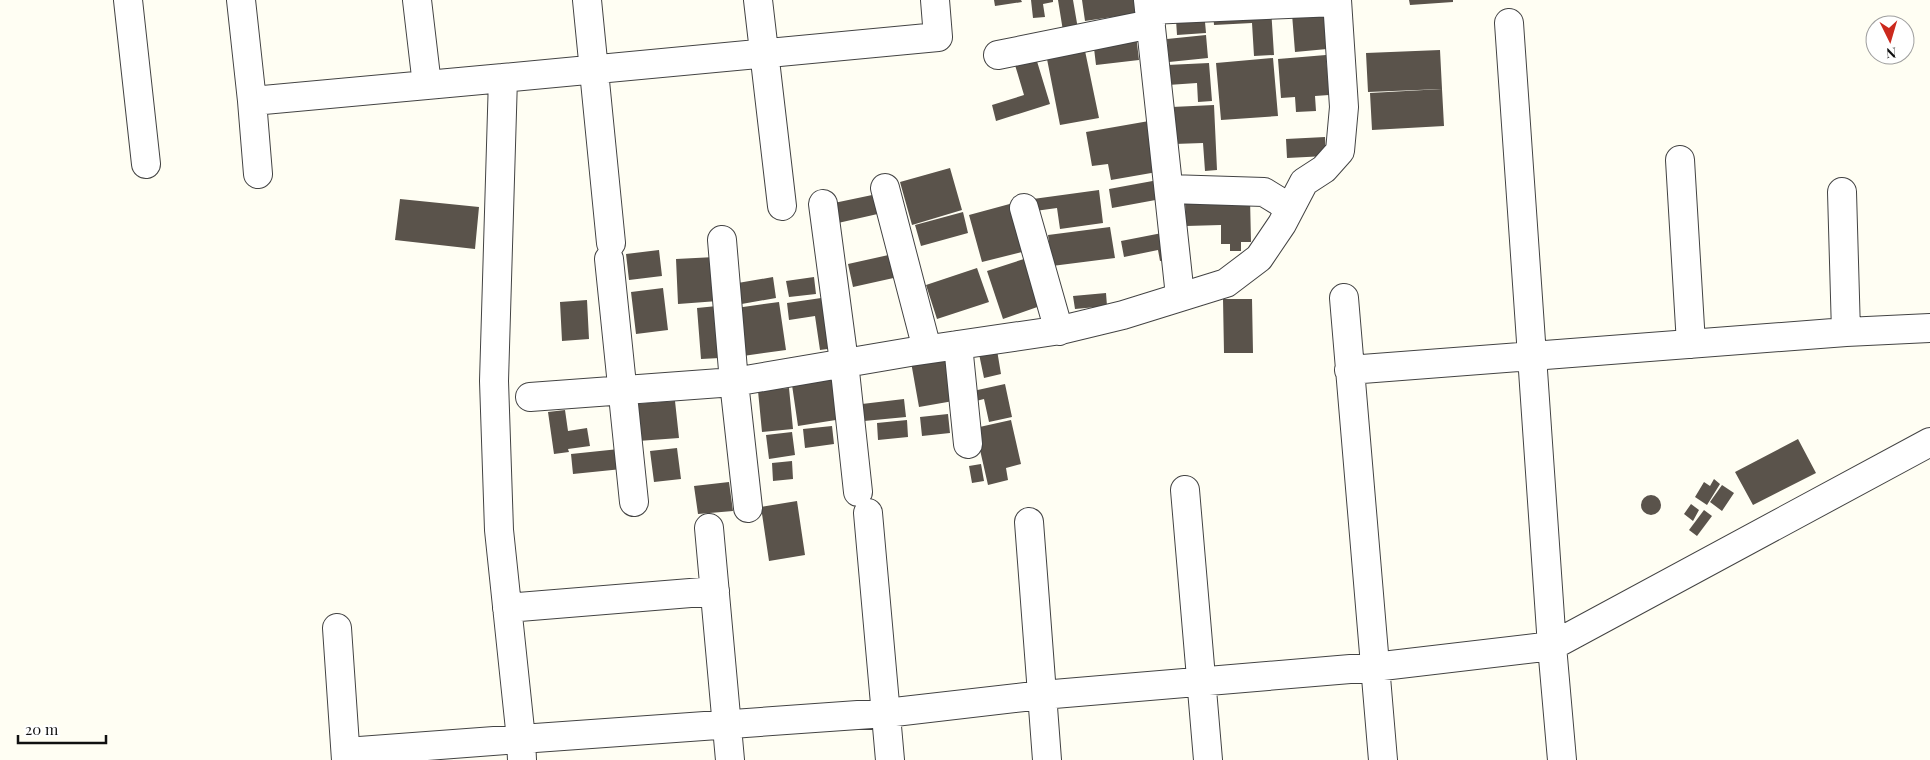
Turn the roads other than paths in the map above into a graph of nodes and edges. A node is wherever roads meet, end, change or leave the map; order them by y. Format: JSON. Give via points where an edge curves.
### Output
{"nodes":[{"id":1,"x":128,"y":0,"type":"edge"},
{"id":2,"x":241,"y":0,"type":"edge"},
{"id":3,"x":417,"y":0,"type":"edge"},
{"id":4,"x":587,"y":0,"type":"edge"},
{"id":5,"x":758,"y":0,"type":"edge"},
{"id":6,"x":935,"y":0,"type":"edge"},
{"id":7,"x":1337,"y":1,"type":"edge"},
{"id":8,"x":1150,"y":11,"type":"edge"},
{"id":9,"x":1509,"y":23,"type":"dead end"},
{"id":10,"x":764,"y":54,"type":"junction"},
{"id":11,"x":998,"y":56,"type":"dead end"},
{"id":12,"x":594,"y":70,"type":"junction"},
{"id":13,"x":503,"y":78,"type":"junction"},
{"id":14,"x":427,"y":85,"type":"junction"},
{"id":15,"x":252,"y":101,"type":"junction"},
{"id":16,"x":1680,"y":160,"type":"dead end"},
{"id":17,"x":146,"y":164,"type":"dead end"},
{"id":18,"x":258,"y":174,"type":"dead end"},
{"id":19,"x":885,"y":188,"type":"dead end"},
{"id":20,"x":1169,"y":189,"type":"junction"},
{"id":21,"x":1842,"y":192,"type":"dead end"},
{"id":22,"x":823,"y":204,"type":"dead end"},
{"id":23,"x":782,"y":206,"type":"dead end"},
{"id":24,"x":1024,"y":208,"type":"dead end"},
{"id":25,"x":1290,"y":208,"type":"junction"},
{"id":26,"x":722,"y":240,"type":"dead end"},
{"id":27,"x":1180,"y":296,"type":"junction"},
{"id":28,"x":1344,"y":298,"type":"dead end"},
{"id":29,"x":1930,"y":328,"type":"edge"},
{"id":30,"x":1059,"y":330,"type":"junction"},
{"id":31,"x":1846,"y":332,"type":"junction"},
{"id":32,"x":1691,"y":344,"type":"junction"},
{"id":33,"x":958,"y":345,"type":"junction"},
{"id":34,"x":927,"y":349,"type":"junction"},
{"id":35,"x":1532,"y":356,"type":"junction"},
{"id":36,"x":844,"y":362,"type":"junction"},
{"id":37,"x":1350,"y":370,"type":"junction"},
{"id":38,"x":734,"y":382,"type":"junction"},
{"id":39,"x":622,"y":390,"type":"junction"},
{"id":40,"x":530,"y":397,"type":"dead end"},
{"id":41,"x":1930,"y":442,"type":"edge"},
{"id":42,"x":968,"y":444,"type":"dead end"},
{"id":43,"x":1185,"y":490,"type":"dead end"},
{"id":44,"x":634,"y":502,"type":"dead end"},
{"id":45,"x":748,"y":508,"type":"dead end"},
{"id":46,"x":1029,"y":522,"type":"dead end"},
{"id":47,"x":709,"y":528,"type":"dead end"},
{"id":48,"x":715,"y":591,"type":"junction"},
{"id":49,"x":507,"y":608,"type":"junction"},
{"id":50,"x":337,"y":628,"type":"dead end"},
{"id":51,"x":1552,"y":646,"type":"junction"},
{"id":52,"x":1374,"y":667,"type":"junction"},
{"id":53,"x":1202,"y":682,"type":"junction"},
{"id":54,"x":1042,"y":695,"type":"junction"},
{"id":55,"x":886,"y":713,"type":"junction"},
{"id":56,"x":727,"y":724,"type":"junction"},
{"id":57,"x":521,"y":750,"type":"edge"},
{"id":58,"x":346,"y":756,"type":"edge"},
{"id":59,"x":730,"y":760,"type":"edge"},
{"id":60,"x":890,"y":760,"type":"edge"},
{"id":61,"x":1048,"y":760,"type":"edge"},
{"id":62,"x":1208,"y":760,"type":"edge"},
{"id":63,"x":1382,"y":760,"type":"edge"},
{"id":64,"x":1562,"y":760,"type":"edge"}],
"edges":[{"from":1,"to":17,"type":"street"},
{"from":2,"to":15,"type":"street"},
{"from":3,"to":14,"type":"street"},
{"from":4,"to":12,"type":"street"},
{"from":5,"to":10,"type":"street"},
{"from":6,"to":10,"type":"street","via":[[938,37]]},
{"from":7,"to":8,"type":"street"},
{"from":7,"to":25,"type":"street","via":[[1344,107],[1340,152],[1324,169],[1304,182]]},
{"from":8,"to":11,"type":"street"},
{"from":8,"to":20,"type":"street"},
{"from":9,"to":35,"type":"street"},
{"from":10,"to":12,"type":"street"},
{"from":10,"to":23,"type":"street"},
{"from":12,"to":13,"type":"street"},
{"from":12,"to":39,"type":"street"},
{"from":13,"to":14,"type":"street"},
{"from":13,"to":49,"type":"street","via":[[494,382],[499,530]]},
{"from":14,"to":15,"type":"street"},
{"from":15,"to":18,"type":"street"},
{"from":16,"to":32,"type":"street"},
{"from":19,"to":34,"type":"street"},
{"from":20,"to":25,"type":"street","via":[[1264,192]]},
{"from":20,"to":27,"type":"street"},
{"from":21,"to":31,"type":"street"},
{"from":22,"to":36,"type":"street"},
{"from":24,"to":30,"type":"street"},
{"from":25,"to":27,"type":"street","via":[[1259,258],[1226,283]]},
{"from":26,"to":38,"type":"street"},
{"from":27,"to":30,"type":"street","via":[[1123,315]]},
{"from":28,"to":37,"type":"street"},
{"from":29,"to":31,"type":"street"},
{"from":30,"to":33,"type":"street"},
{"from":31,"to":32,"type":"street"},
{"from":32,"to":35,"type":"street"},
{"from":33,"to":34,"type":"street"},
{"from":33,"to":42,"type":"street"},
{"from":34,"to":36,"type":"street"},
{"from":35,"to":37,"type":"street"},
{"from":35,"to":51,"type":"street"},
{"from":36,"to":38,"type":"street"},
{"from":36,"to":55,"type":"street"},
{"from":37,"to":52,"type":"street"},
{"from":38,"to":39,"type":"street"},
{"from":38,"to":45,"type":"street"},
{"from":39,"to":40,"type":"street"},
{"from":39,"to":44,"type":"street"},
{"from":41,"to":51,"type":"street"},
{"from":43,"to":53,"type":"street"},
{"from":46,"to":54,"type":"street"},
{"from":47,"to":48,"type":"street"},
{"from":48,"to":49,"type":"street"},
{"from":48,"to":56,"type":"street"},
{"from":49,"to":57,"type":"street"},
{"from":50,"to":58,"type":"street"},
{"from":51,"to":52,"type":"street"},
{"from":51,"to":64,"type":"street"},
{"from":52,"to":53,"type":"street"},
{"from":52,"to":63,"type":"street"},
{"from":53,"to":54,"type":"street"},
{"from":53,"to":62,"type":"street"},
{"from":54,"to":55,"type":"street"},
{"from":54,"to":61,"type":"street"},
{"from":55,"to":56,"type":"street"},
{"from":55,"to":60,"type":"street"},
{"from":56,"to":57,"type":"street"},
{"from":56,"to":59,"type":"street"},
{"from":57,"to":58,"type":"street"}]}
